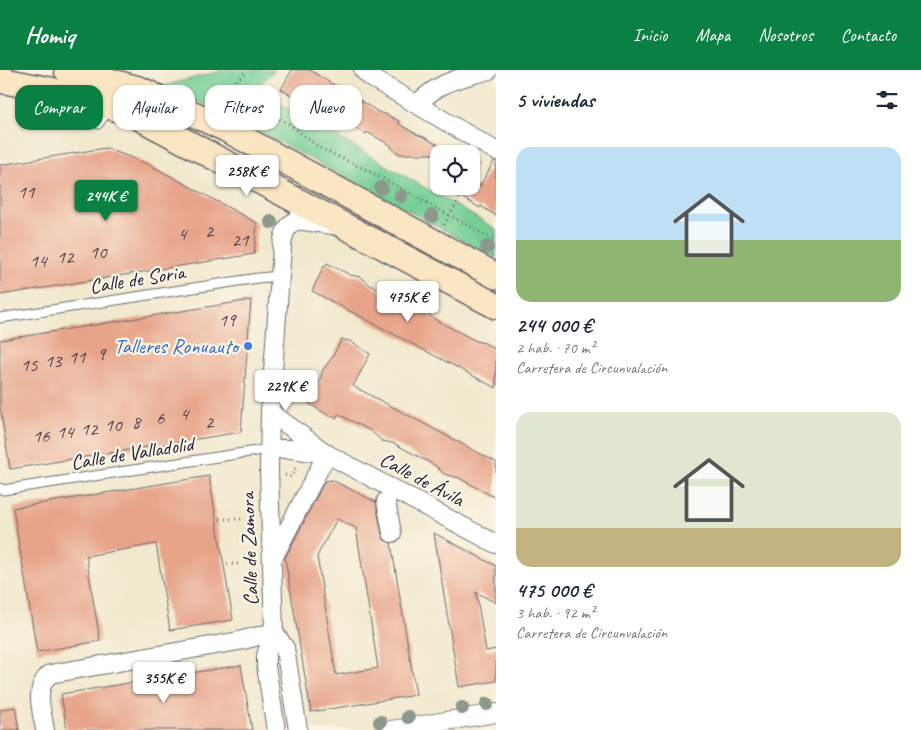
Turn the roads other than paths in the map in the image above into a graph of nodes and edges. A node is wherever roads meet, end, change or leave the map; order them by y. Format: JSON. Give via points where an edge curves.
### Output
{"nodes":[{"id":1,"x":67,"y":70,"type":"edge"},
{"id":2,"x":364,"y":70,"type":"edge"},
{"id":3,"x":489,"y":70,"type":"edge"},
{"id":4,"x":0,"y":80,"type":"edge"},
{"id":5,"x":417,"y":104,"type":"junction"},
{"id":6,"x":490,"y":154,"type":"edge"},
{"id":7,"x":346,"y":227,"type":"junction"},
{"id":8,"x":280,"y":276,"type":"junction"},
{"id":9,"x":496,"y":276,"type":"edge"},
{"id":10,"x":496,"y":306,"type":"edge"},
{"id":11,"x":0,"y":318,"type":"edge"},
{"id":12,"x":270,"y":412,"type":"junction"},
{"id":13,"x":269,"y":449,"type":"junction"},
{"id":14,"x":327,"y":454,"type":"junction"},
{"id":15,"x":0,"y":488,"type":"edge"},
{"id":16,"x":386,"y":501,"type":"dead end"},
{"id":17,"x":392,"y":533,"type":"dead end"},
{"id":18,"x":496,"y":544,"type":"edge"},
{"id":19,"x":271,"y":562,"type":"junction"},
{"id":20,"x":274,"y":632,"type":"junction"},
{"id":21,"x":496,"y":713,"type":"edge"},
{"id":22,"x":45,"y":730,"type":"edge"},
{"id":23,"x":276,"y":730,"type":"edge"},
{"id":24,"x":298,"y":730,"type":"edge"},
{"id":25,"x":391,"y":730,"type":"edge"}],
"edges":[{"from":1,"to":9,"type":"main road","via":[[138,89],[226,130]]},
{"from":2,"to":5,"type":"street","via":[[370,77]]},
{"from":3,"to":5,"type":"street","via":[[447,81]]},
{"from":4,"to":7,"type":"main road","via":[[50,90],[104,115],[129,112]]},
{"from":5,"to":6,"type":"street"},
{"from":7,"to":8,"type":"street","name":"Calle de Zamora","via":[[296,220],[283,235]]},
{"from":7,"to":10,"type":"main road"},
{"from":8,"to":11,"type":"lane","name":"Calle de Soria"},
{"from":8,"to":12,"type":"street","name":"Calle de Zamora"},
{"from":12,"to":13,"type":"street","name":"Calle de Zamora"},
{"from":12,"to":14,"type":"street","name":"Calle de Ávila"},
{"from":13,"to":14,"type":"street","name":"Calle de Ávila"},
{"from":13,"to":15,"type":"lane","name":"Calle de Valladolid"},
{"from":13,"to":19,"type":"street","name":"Calle de Zamora"},
{"from":14,"to":18,"type":"street","name":"Calle de Ávila"},
{"from":14,"to":19,"type":"street"},
{"from":16,"to":17,"type":"street"},
{"from":19,"to":20,"type":"street","name":"Calle de Zamora"},
{"from":20,"to":22,"type":"street","via":[[50,674],[41,683],[39,693]]},
{"from":20,"to":23,"type":"street","name":"Calle de Zamora","via":[[266,655],[266,666]]},
{"from":20,"to":24,"type":"street","name":"Calle de Zamora","via":[[285,648]]},
{"from":21,"to":25,"type":"street"}]}
